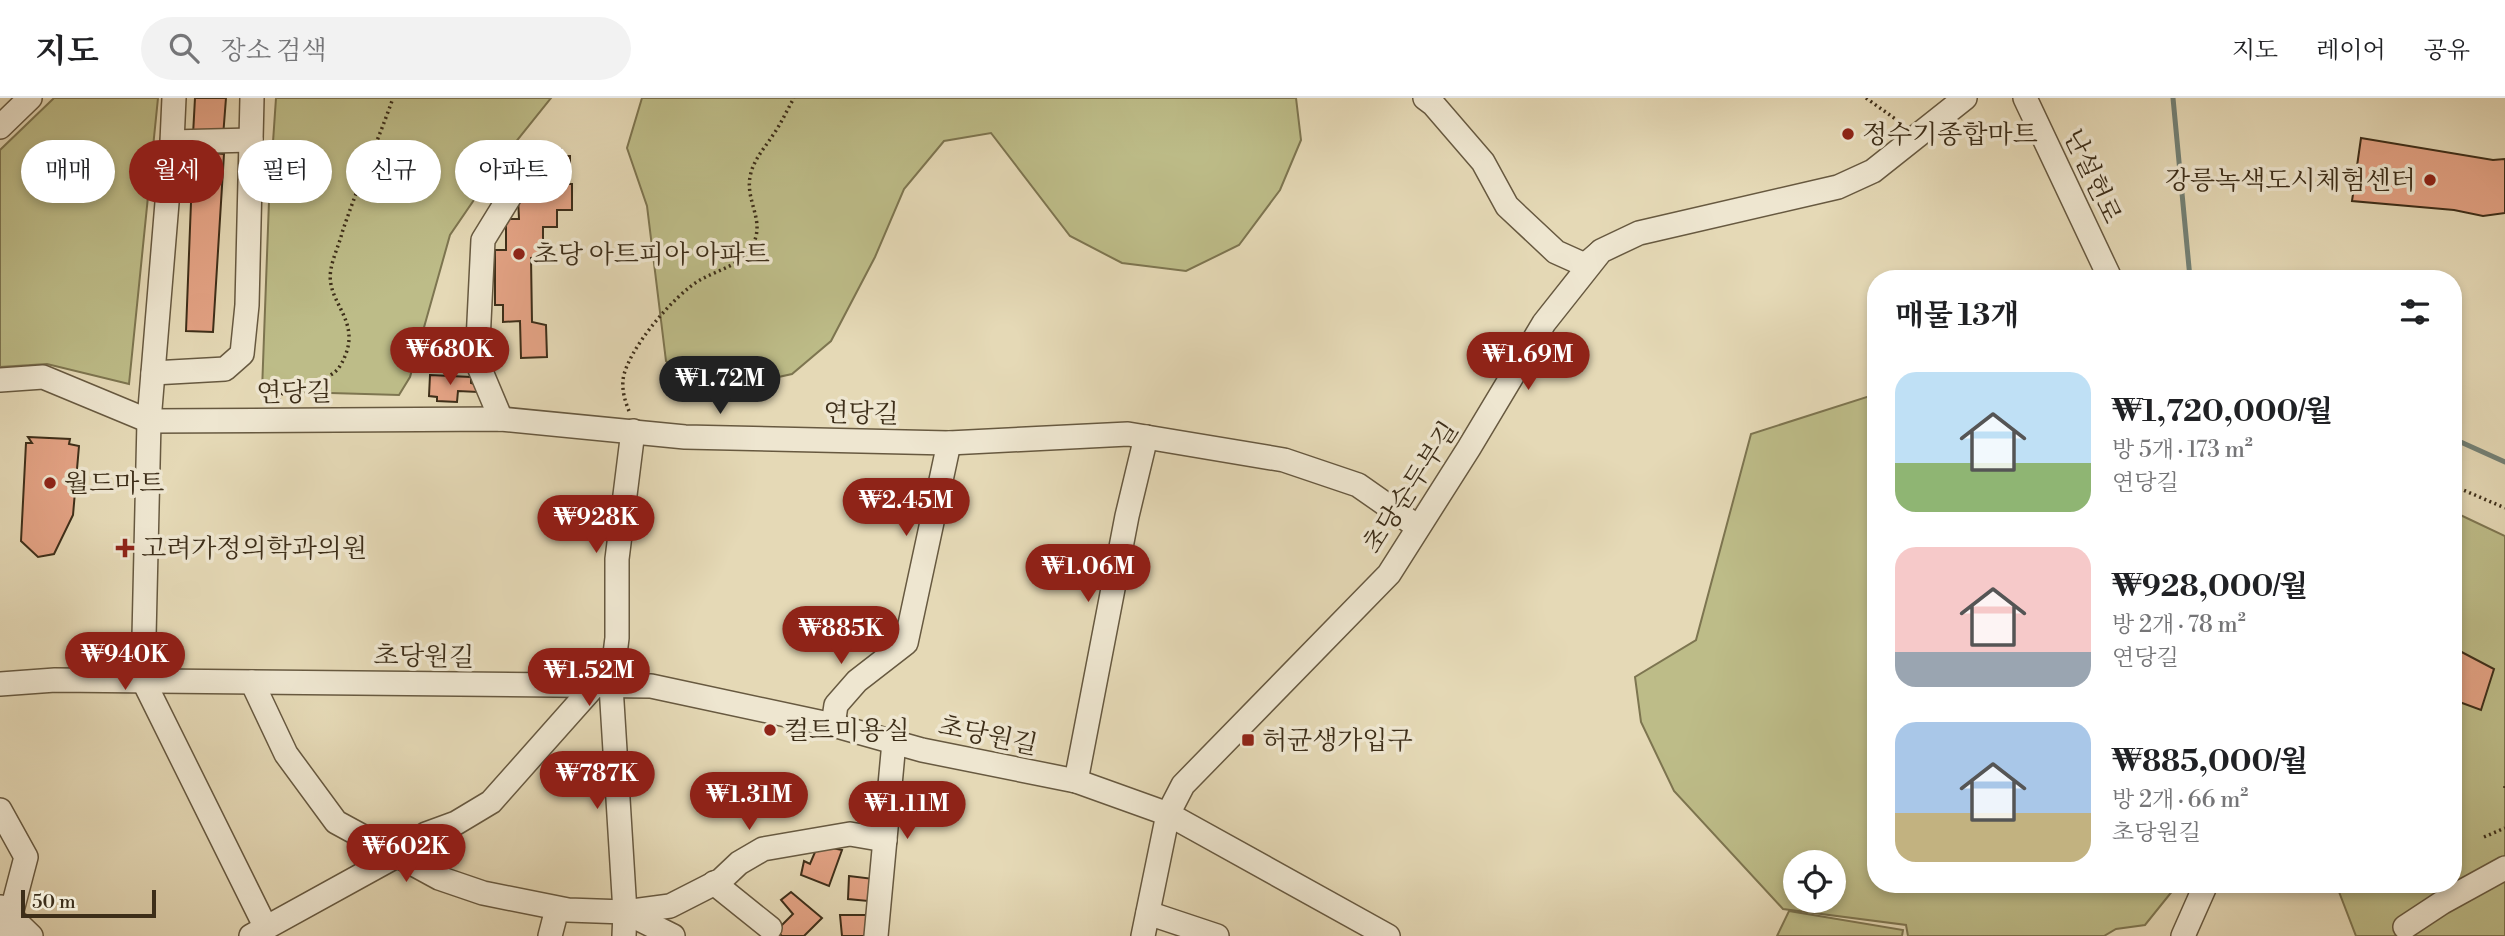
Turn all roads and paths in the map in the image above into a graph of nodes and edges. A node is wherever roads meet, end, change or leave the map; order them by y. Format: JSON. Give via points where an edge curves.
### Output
{"nodes":[{"id":1,"x":30,"y":98,"type":"edge"},
{"id":2,"x":174,"y":98,"type":"edge"},
{"id":3,"x":252,"y":98,"type":"edge"},
{"id":4,"x":393,"y":98,"type":"edge"},
{"id":5,"x":794,"y":98,"type":"edge"},
{"id":6,"x":1425,"y":98,"type":"edge"},
{"id":7,"x":1866,"y":98,"type":"edge"},
{"id":8,"x":1965,"y":98,"type":"edge"},
{"id":9,"x":2025,"y":98,"type":"edge"},
{"id":10,"x":0,"y":127,"type":"edge"},
{"id":11,"x":172,"y":140,"type":"edge"},
{"id":12,"x":251,"y":140,"type":"edge"},
{"id":13,"x":1909,"y":144,"type":"junction"},
{"id":14,"x":167,"y":203,"type":"edge"},
{"id":15,"x":249,"y":203,"type":"edge"},
{"id":16,"x":505,"y":203,"type":"edge"},
{"id":17,"x":1601,"y":251,"type":"junction"},
{"id":18,"x":2106,"y":270,"type":"edge"},
{"id":19,"x":153,"y":373,"type":"junction"},
{"id":20,"x":0,"y":380,"type":"edge"},
{"id":21,"x":502,"y":419,"type":"junction"},
{"id":22,"x":271,"y":420,"type":"junction"},
{"id":23,"x":149,"y":421,"type":"junction"},
{"id":24,"x":629,"y":431,"type":"junction"},
{"id":25,"x":1146,"y":437,"type":"junction"},
{"id":26,"x":949,"y":443,"type":"junction"},
{"id":27,"x":2462,"y":489,"type":"edge"},
{"id":28,"x":2505,"y":508,"type":"edge"},
{"id":29,"x":1418,"y":527,"type":"junction"},
{"id":30,"x":143,"y":680,"type":"junction"},
{"id":31,"x":252,"y":682,"type":"junction"},
{"id":32,"x":0,"y":684,"type":"edge"},
{"id":33,"x":603,"y":686,"type":"junction"},
{"id":34,"x":833,"y":725,"type":"junction"},
{"id":35,"x":894,"y":742,"type":"junction"},
{"id":36,"x":1076,"y":782,"type":"junction"},
{"id":37,"x":0,"y":810,"type":"edge"},
{"id":38,"x":1168,"y":814,"type":"junction"},
{"id":39,"x":2505,"y":828,"type":"edge"},
{"id":40,"x":2484,"y":837,"type":"dead end"},
{"id":41,"x":885,"y":839,"type":"junction"},
{"id":42,"x":398,"y":855,"type":"junction"},
{"id":43,"x":2505,"y":868,"type":"edge"},
{"id":44,"x":714,"y":883,"type":"junction"},
{"id":45,"x":2462,"y":892,"type":"edge"},
{"id":46,"x":2202,"y":893,"type":"edge"},
{"id":47,"x":2459,"y":893,"type":"edge"},
{"id":48,"x":557,"y":909,"type":"junction"},
{"id":49,"x":625,"y":912,"type":"junction"},
{"id":50,"x":1148,"y":913,"type":"junction"},
{"id":51,"x":4,"y":920,"type":"edge"},
{"id":52,"x":2404,"y":927,"type":"dead end"},
{"id":53,"x":770,"y":928,"type":"dead end"},
{"id":54,"x":258,"y":931,"type":"edge"},
{"id":55,"x":31,"y":936,"type":"edge"},
{"id":56,"x":550,"y":936,"type":"edge"},
{"id":57,"x":624,"y":936,"type":"edge"},
{"id":58,"x":673,"y":936,"type":"edge"},
{"id":59,"x":876,"y":936,"type":"edge"},
{"id":60,"x":1143,"y":936,"type":"edge"},
{"id":61,"x":1217,"y":936,"type":"edge"},
{"id":62,"x":1388,"y":936,"type":"edge"},
{"id":63,"x":2183,"y":936,"type":"edge"}],
"edges":[{"from":1,"to":10,"type":"street"},
{"from":2,"to":11,"type":"street"},
{"from":3,"to":12,"type":"street"},
{"from":4,"to":22,"type":"path","via":[[352,201],[331,271],[350,337],[341,365],[333,375],[283,391]]},
{"from":5,"to":24,"type":"path","via":[[752,167],[750,189],[758,220],[751,247],[736,262],[680,294],[634,351],[623,381]]},
{"from":6,"to":17,"type":"street","via":[[1483,162],[1507,206],[1556,252],[1585,265]]},
{"from":7,"to":13,"type":"path","via":[[1900,121]]},
{"from":8,"to":13,"type":"street","name":"초당순두부길"},
{"from":9,"to":18,"type":"street","name":"난설헌로"},
{"from":13,"to":17,"type":"street","name":"초당순두부길","via":[[1873,170],[1838,187],[1639,233]]},
{"from":14,"to":19,"type":"street"},
{"from":15,"to":19,"type":"street","via":[[242,354],[225,369]]},
{"from":16,"to":21,"type":"street","via":[[483,240],[477,362]]},
{"from":17,"to":29,"type":"street","name":"초당순두부길","via":[[1544,323]]},
{"from":19,"to":23,"type":"street"},
{"from":20,"to":23,"type":"street","name":"연당길","via":[[43,377]]},
{"from":21,"to":22,"type":"street","name":"연당길"},
{"from":21,"to":24,"type":"street","name":"연당길"},
{"from":22,"to":23,"type":"street","name":"연당길"},
{"from":23,"to":30,"type":"street"},
{"from":24,"to":26,"type":"street","name":"연당길","via":[[685,437]]},
{"from":24,"to":33,"type":"street","via":[[617,559],[617,638]]},
{"from":25,"to":26,"type":"street","name":"연당길","via":[[1128,434]]},
{"from":25,"to":29,"type":"street","name":"연당길","via":[[1284,460],[1358,485]]},
{"from":25,"to":36,"type":"street"},
{"from":26,"to":34,"type":"street","via":[[905,643],[836,705]]},
{"from":27,"to":28,"type":"path"},
{"from":29,"to":38,"type":"street","name":"초당순두부길","via":[[1389,574],[1183,785]]},
{"from":30,"to":31,"type":"street","name":"초당원길"},
{"from":30,"to":32,"type":"street","name":"초당원길"},
{"from":30,"to":54,"type":"street"},
{"from":31,"to":33,"type":"street","name":"초당원길"},
{"from":31,"to":42,"type":"street","via":[[286,754],[336,822]]},
{"from":33,"to":34,"type":"street","name":"초당원길","via":[[651,686]]},
{"from":33,"to":42,"type":"street","via":[[491,802],[426,834]]},
{"from":33,"to":49,"type":"street"},
{"from":34,"to":35,"type":"street","name":"초당원길"},
{"from":35,"to":36,"type":"street","name":"초당원길"},
{"from":35,"to":41,"type":"street"},
{"from":36,"to":38,"type":"street","name":"초당원길"},
{"from":37,"to":51,"type":"street","via":[[26,857]]},
{"from":38,"to":50,"type":"street","name":"초당순두부길"},
{"from":38,"to":62,"type":"street","name":"초당원길"},
{"from":39,"to":40,"type":"path"},
{"from":41,"to":44,"type":"street","via":[[850,834],[763,849]]},
{"from":41,"to":59,"type":"street"},
{"from":42,"to":48,"type":"street","via":[[439,878],[483,894]]},
{"from":42,"to":54,"type":"street"},
{"from":43,"to":45,"type":"street"},
{"from":44,"to":49,"type":"street","via":[[670,906]]},
{"from":44,"to":53,"type":"street"},
{"from":46,"to":63,"type":"street"},
{"from":47,"to":52,"type":"street"},
{"from":48,"to":49,"type":"street"},
{"from":48,"to":56,"type":"street"},
{"from":49,"to":57,"type":"street"},
{"from":49,"to":58,"type":"street"},
{"from":50,"to":60,"type":"street","name":"초당순두부길"},
{"from":50,"to":61,"type":"street"},
{"from":51,"to":55,"type":"street"}]}
